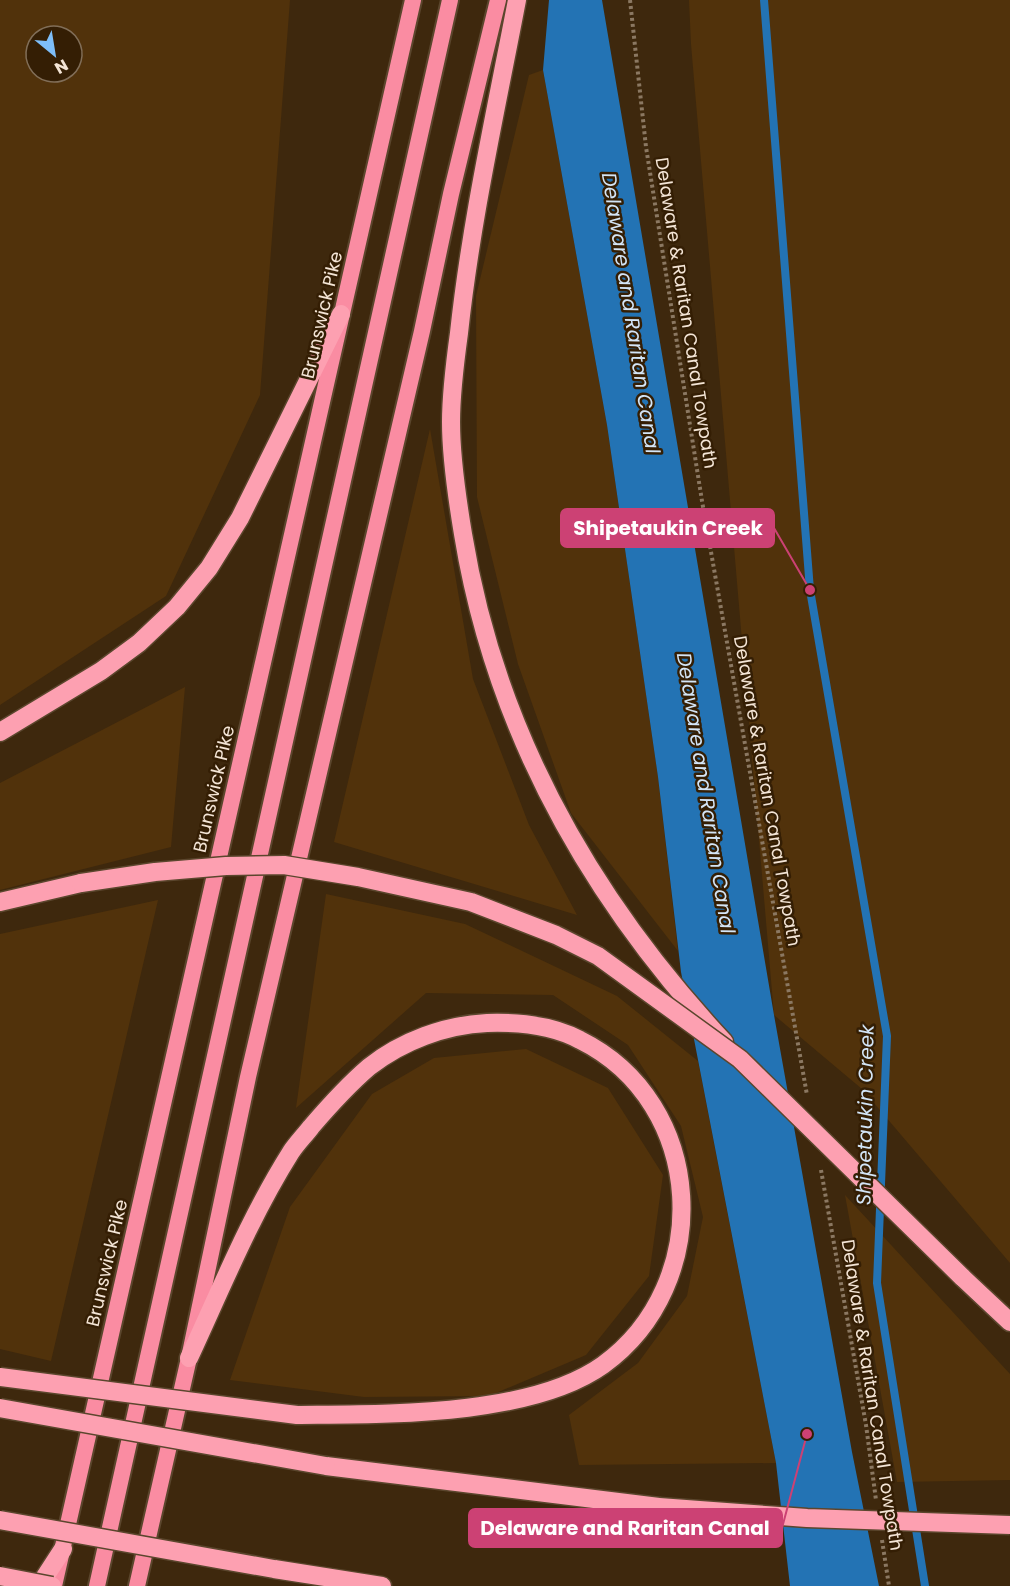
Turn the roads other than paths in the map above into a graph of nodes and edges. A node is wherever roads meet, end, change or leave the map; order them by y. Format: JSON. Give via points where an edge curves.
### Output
{"nodes":[{"id":1,"x":413,"y":0,"type":"edge"},
{"id":2,"x":450,"y":0,"type":"edge"},
{"id":3,"x":498,"y":0,"type":"edge"},
{"id":4,"x":517,"y":0,"type":"edge"},
{"id":5,"x":341,"y":314,"type":"junction"},
{"id":6,"x":0,"y":732,"type":"edge"},
{"id":7,"x":0,"y":903,"type":"edge"},
{"id":8,"x":740,"y":1059,"type":"junction"},
{"id":9,"x":1010,"y":1322,"type":"edge"},
{"id":10,"x":189,"y":1358,"type":"junction"},
{"id":11,"x":0,"y":1377,"type":"edge"},
{"id":12,"x":0,"y":1408,"type":"edge"},
{"id":13,"x":0,"y":1520,"type":"edge"},
{"id":14,"x":1010,"y":1525,"type":"edge"},
{"id":15,"x":63,"y":1549,"type":"junction"},
{"id":16,"x":0,"y":1576,"type":"edge"},
{"id":17,"x":39,"y":1586,"type":"edge"},
{"id":18,"x":53,"y":1586,"type":"edge"},
{"id":19,"x":97,"y":1586,"type":"edge"},
{"id":20,"x":137,"y":1586,"type":"edge"},
{"id":21,"x":382,"y":1586,"type":"edge"}],
"edges":[{"from":1,"to":5,"type":"highway","name":"Brunswick Pike"},
{"from":2,"to":19,"type":"highway"},
{"from":3,"to":10,"type":"highway","via":[[248,1077]]},
{"from":4,"to":8,"type":"highway","bridge":true,"via":[[465,270],[451,422],[457,498],[469,573],[488,647],[514,721],[550,800],[584,861],[632,933],[686,1001]]},
{"from":5,"to":6,"type":"highway","via":[[240,518],[203,576],[139,643],[101,671]]},
{"from":5,"to":15,"type":"highway","name":"Brunswick Pike"},
{"from":7,"to":8,"type":"highway","bridge":true,"via":[[81,883],[226,866],[284,865],[358,877],[471,902],[555,935],[598,956]]},
{"from":8,"to":9,"type":"highway","bridge":true},
{"from":10,"to":11,"type":"highway","bridge":true,"via":[[251,1225],[292,1150],[369,1067],[399,1047],[435,1032],[470,1024],[519,1023],[548,1028],[579,1039],[607,1056],[634,1081],[671,1142],[680,1174],[683,1210],[678,1251],[668,1284],[650,1318],[628,1345],[601,1367],[570,1383],[520,1399],[480,1406],[297,1416]]},
{"from":10,"to":20,"type":"highway"},
{"from":12,"to":14,"type":"highway","bridge":true,"via":[[326,1466],[659,1507],[807,1518]]},
{"from":13,"to":21,"type":"highway","bridge":true},
{"from":15,"to":17,"type":"highway"},
{"from":15,"to":18,"type":"highway","name":"Brunswick Pike"},
{"from":16,"to":18,"type":"highway","bridge":true}]}
